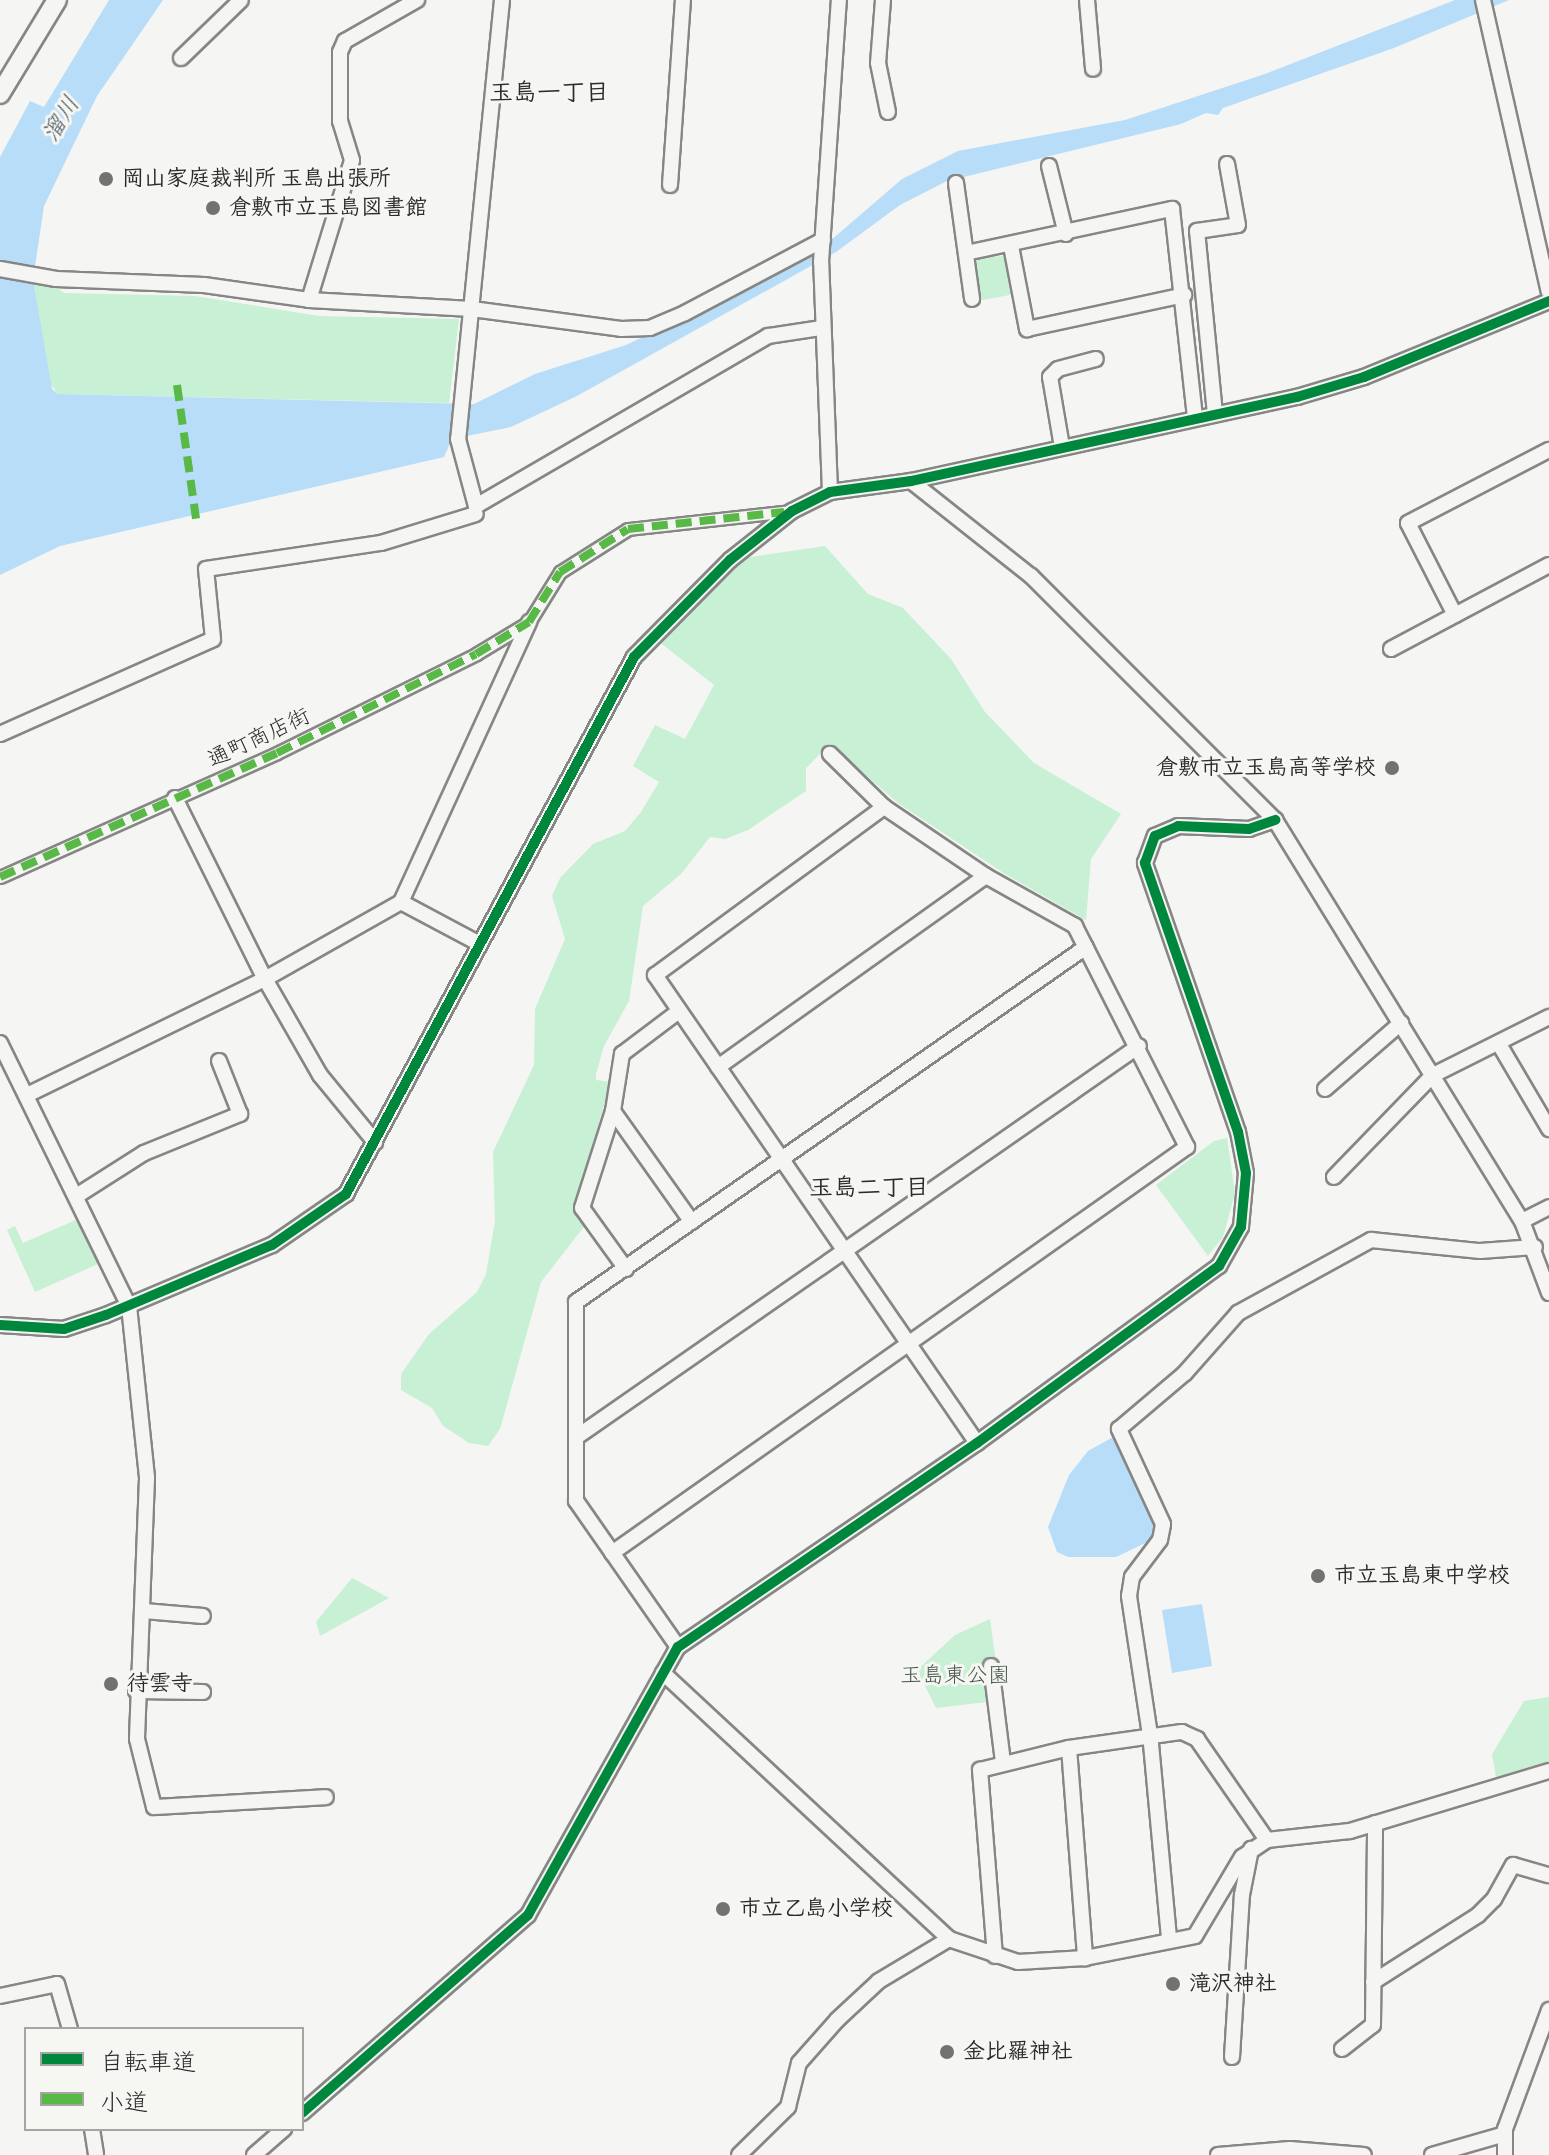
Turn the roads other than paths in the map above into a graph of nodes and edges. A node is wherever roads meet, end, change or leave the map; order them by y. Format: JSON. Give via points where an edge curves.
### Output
{"nodes":[{"id":1,"x":57,"y":0,"type":"edge"},
{"id":2,"x":241,"y":0,"type":"edge"},
{"id":3,"x":417,"y":0,"type":"edge"},
{"id":4,"x":502,"y":0,"type":"edge"},
{"id":5,"x":683,"y":0,"type":"edge"},
{"id":6,"x":839,"y":0,"type":"edge"},
{"id":7,"x":883,"y":0,"type":"edge"},
{"id":8,"x":1087,"y":0,"type":"edge"},
{"id":9,"x":1485,"y":7,"type":"edge"},
{"id":10,"x":181,"y":58,"type":"dead end"},
{"id":11,"x":1093,"y":69,"type":"dead end"},
{"id":12,"x":0,"y":94,"type":"edge"},
{"id":13,"x":888,"y":112,"type":"dead end"},
{"id":14,"x":1227,"y":164,"type":"dead end"},
{"id":15,"x":1049,"y":166,"type":"dead end"},
{"id":16,"x":956,"y":183,"type":"dead end"},
{"id":17,"x":670,"y":185,"type":"dead end"},
{"id":18,"x":1197,"y":231,"type":"junction"},
{"id":19,"x":1066,"y":234,"type":"junction"},
{"id":20,"x":1176,"y":234,"type":"junction"},
{"id":21,"x":823,"y":240,"type":"junction"},
{"id":22,"x":1011,"y":246,"type":"junction"},
{"id":23,"x":966,"y":253,"type":"junction"},
{"id":24,"x":0,"y":269,"type":"edge"},
{"id":25,"x":1549,"y":292,"type":"edge"},
{"id":26,"x":1184,"y":295,"type":"junction"},
{"id":27,"x":972,"y":299,"type":"dead end"},
{"id":28,"x":309,"y":300,"type":"junction"},
{"id":29,"x":1549,"y":301,"type":"edge"},
{"id":30,"x":472,"y":309,"type":"junction"},
{"id":31,"x":821,"y":328,"type":"junction"},
{"id":32,"x":1096,"y":359,"type":"dead end"},
{"id":33,"x":1215,"y":414,"type":"junction"},
{"id":34,"x":1195,"y":417,"type":"junction"},
{"id":35,"x":1062,"y":447,"type":"junction"},
{"id":36,"x":1549,"y":450,"type":"edge"},
{"id":37,"x":911,"y":481,"type":"junction"},
{"id":38,"x":830,"y":492,"type":"junction"},
{"id":39,"x":792,"y":511,"type":"junction"},
{"id":40,"x":476,"y":514,"type":"dead end"},
{"id":41,"x":1549,"y":565,"type":"edge"},
{"id":42,"x":1455,"y":615,"type":"junction"},
{"id":43,"x":529,"y":622,"type":"junction"},
{"id":44,"x":1391,"y":649,"type":"dead end"},
{"id":45,"x":0,"y":734,"type":"edge"},
{"id":46,"x":830,"y":754,"type":"dead end"},
{"id":47,"x":175,"y":798,"type":"junction"},
{"id":48,"x":884,"y":807,"type":"junction"},
{"id":49,"x":1275,"y":820,"type":"junction"},
{"id":50,"x":986,"y":876,"type":"junction"},
{"id":51,"x":0,"y":877,"type":"edge"},
{"id":52,"x":401,"y":902,"type":"junction"},
{"id":53,"x":480,"y":944,"type":"junction"},
{"id":54,"x":1086,"y":947,"type":"junction"},
{"id":55,"x":265,"y":979,"type":"junction"},
{"id":56,"x":679,"y":1011,"type":"junction"},
{"id":57,"x":1549,"y":1017,"type":"edge"},
{"id":58,"x":1401,"y":1023,"type":"junction"},
{"id":59,"x":0,"y":1043,"type":"edge"},
{"id":60,"x":1499,"y":1044,"type":"junction"},
{"id":61,"x":1139,"y":1046,"type":"junction"},
{"id":62,"x":219,"y":1061,"type":"dead end"},
{"id":63,"x":718,"y":1067,"type":"junction"},
{"id":64,"x":1433,"y":1075,"type":"junction"},
{"id":65,"x":1325,"y":1089,"type":"dead end"},
{"id":66,"x":27,"y":1095,"type":"junction"},
{"id":67,"x":1549,"y":1097,"type":"edge"},
{"id":68,"x":1534,"y":1104,"type":"junction"},
{"id":69,"x":613,"y":1111,"type":"junction"},
{"id":70,"x":1549,"y":1129,"type":"edge"},
{"id":71,"x":375,"y":1142,"type":"junction"},
{"id":72,"x":780,"y":1159,"type":"junction"},
{"id":73,"x":1334,"y":1177,"type":"dead end"},
{"id":74,"x":78,"y":1195,"type":"junction"},
{"id":75,"x":1549,"y":1207,"type":"edge"},
{"id":76,"x":1522,"y":1221,"type":"junction"},
{"id":77,"x":692,"y":1222,"type":"junction"},
{"id":78,"x":1535,"y":1247,"type":"junction"},
{"id":79,"x":845,"y":1254,"type":"junction"},
{"id":80,"x":626,"y":1269,"type":"junction"},
{"id":81,"x":1549,"y":1293,"type":"edge"},
{"id":82,"x":129,"y":1306,"type":"junction"},
{"id":83,"x":0,"y":1325,"type":"edge"},
{"id":84,"x":910,"y":1345,"type":"junction"},
{"id":85,"x":578,"y":1436,"type":"junction"},
{"id":86,"x":977,"y":1443,"type":"junction"},
{"id":87,"x":612,"y":1553,"type":"junction"},
{"id":88,"x":144,"y":1611,"type":"junction"},
{"id":89,"x":203,"y":1616,"type":"dead end"},
{"id":90,"x":678,"y":1647,"type":"junction"},
{"id":91,"x":991,"y":1666,"type":"dead end"},
{"id":92,"x":663,"y":1673,"type":"junction"},
{"id":93,"x":136,"y":1691,"type":"junction"},
{"id":94,"x":203,"y":1692,"type":"dead end"},
{"id":95,"x":1150,"y":1735,"type":"junction"},
{"id":96,"x":1069,"y":1748,"type":"junction"},
{"id":97,"x":1003,"y":1762,"type":"junction"},
{"id":98,"x":1549,"y":1771,"type":"edge"},
{"id":99,"x":326,"y":1797,"type":"dead end"},
{"id":100,"x":1375,"y":1823,"type":"junction"},
{"id":101,"x":1267,"y":1840,"type":"junction"},
{"id":102,"x":1251,"y":1848,"type":"junction"},
{"id":103,"x":1549,"y":1875,"type":"edge"},
{"id":104,"x":1169,"y":1938,"type":"junction"},
{"id":105,"x":949,"y":1939,"type":"junction"},
{"id":106,"x":995,"y":1956,"type":"junction"},
{"id":107,"x":1085,"y":1958,"type":"junction"},
{"id":108,"x":1373,"y":1982,"type":"junction"},
{"id":109,"x":0,"y":1996,"type":"edge"},
{"id":110,"x":1549,"y":2010,"type":"edge"},
{"id":111,"x":69,"y":2027,"type":"edge"},
{"id":112,"x":1342,"y":2049,"type":"dead end"},
{"id":113,"x":1232,"y":2057,"type":"dead end"},
{"id":114,"x":304,"y":2111,"type":"edge"},
{"id":115,"x":92,"y":2131,"type":"edge"},
{"id":116,"x":282,"y":2131,"type":"edge"},
{"id":117,"x":1505,"y":2134,"type":"junction"},
{"id":118,"x":257,"y":2154,"type":"edge"},
{"id":119,"x":1436,"y":2154,"type":"edge"},
{"id":120,"x":96,"y":2155,"type":"edge"},
{"id":121,"x":739,"y":2155,"type":"edge"},
{"id":122,"x":1218,"y":2155,"type":"edge"},
{"id":123,"x":1364,"y":2155,"type":"edge"},
{"id":124,"x":1505,"y":2155,"type":"edge"}],
"edges":[{"from":1,"to":12,"type":"street"},
{"from":2,"to":10,"type":"street"},
{"from":3,"to":28,"type":"street","via":[[345,41],[340,52],[340,121],[352,160]]},
{"from":4,"to":30,"type":"street"},
{"from":5,"to":17,"type":"street"},
{"from":6,"to":21,"type":"street"},
{"from":7,"to":13,"type":"street","via":[[878,63]]},
{"from":8,"to":11,"type":"street"},
{"from":9,"to":25,"type":"street"},
{"from":14,"to":18,"type":"street","via":[[1238,225]]},
{"from":15,"to":19,"type":"street"},
{"from":16,"to":23,"type":"street"},
{"from":18,"to":20,"type":"street"},
{"from":18,"to":33,"type":"street"},
{"from":19,"to":20,"type":"street","via":[[1172,209]]},
{"from":19,"to":22,"type":"street"},
{"from":20,"to":26,"type":"street"},
{"from":21,"to":30,"type":"street","via":[[650,328],[621,329]]},
{"from":21,"to":31,"type":"street"},
{"from":22,"to":23,"type":"street"},
{"from":22,"to":26,"type":"street","via":[[1027,329]]},
{"from":23,"to":27,"type":"street"},
{"from":24,"to":28,"type":"street","via":[[56,279],[204,285]]},
{"from":26,"to":34,"type":"street"},
{"from":28,"to":30,"type":"street"},
{"from":29,"to":33,"type":"street","via":[[1364,377]]},
{"from":30,"to":31,"type":"street","via":[[459,456],[476,506],[768,336]]},
{"from":31,"to":38,"type":"street"},
{"from":32,"to":35,"type":"street","via":[[1058,369],[1050,377]]},
{"from":33,"to":34,"type":"street"},
{"from":34,"to":35,"type":"street"},
{"from":35,"to":37,"type":"street"},
{"from":36,"to":42,"type":"street","via":[[1408,523]]},
{"from":37,"to":38,"type":"street"},
{"from":37,"to":49,"type":"street","via":[[1031,576]]},
{"from":38,"to":39,"type":"street"},
{"from":39,"to":43,"type":"street","via":[[628,529],[560,572]]},
{"from":39,"to":53,"type":"street","via":[[730,560],[634,657]]},
{"from":40,"to":45,"type":"street","via":[[381,543],[206,569],[213,639]]},
{"from":41,"to":42,"type":"street"},
{"from":42,"to":44,"type":"street"},
{"from":43,"to":47,"type":"street","name":"通町商店街","via":[[291,746]]},
{"from":43,"to":52,"type":"street"},
{"from":46,"to":48,"type":"street"},
{"from":47,"to":51,"type":"street","name":"通町商店街"},
{"from":47,"to":55,"type":"street"},
{"from":48,"to":50,"type":"street"},
{"from":48,"to":56,"type":"street","via":[[655,975]]},
{"from":49,"to":58,"type":"street"},
{"from":49,"to":86,"type":"street","via":[[1249,829],[1178,826],[1155,836],[1145,863],[1238,1132],[1247,1199],[1233,1246],[1203,1282]]},
{"from":50,"to":54,"type":"street","via":[[1075,926]]},
{"from":50,"to":63,"type":"street"},
{"from":52,"to":53,"type":"street"},
{"from":52,"to":55,"type":"street"},
{"from":53,"to":71,"type":"street"},
{"from":54,"to":61,"type":"street"},
{"from":54,"to":72,"type":"street"},
{"from":55,"to":66,"type":"street"},
{"from":55,"to":71,"type":"street","via":[[320,1075]]},
{"from":56,"to":63,"type":"street"},
{"from":56,"to":69,"type":"street","via":[[622,1054]]},
{"from":57,"to":60,"type":"street"},
{"from":58,"to":64,"type":"street"},
{"from":58,"to":65,"type":"street"},
{"from":59,"to":66,"type":"street"},
{"from":60,"to":64,"type":"street"},
{"from":60,"to":68,"type":"street"},
{"from":61,"to":79,"type":"street"},
{"from":61,"to":84,"type":"street","via":[[1187,1147]]},
{"from":62,"to":74,"type":"street","via":[[240,1114],[144,1153]]},
{"from":63,"to":72,"type":"street"},
{"from":64,"to":73,"type":"street"},
{"from":64,"to":76,"type":"street"},
{"from":66,"to":74,"type":"street"},
{"from":67,"to":68,"type":"street"},
{"from":68,"to":70,"type":"street"},
{"from":69,"to":77,"type":"street"},
{"from":69,"to":80,"type":"street","via":[[582,1208]]},
{"from":71,"to":82,"type":"street","via":[[346,1194],[330,1208],[272,1245]]},
{"from":72,"to":77,"type":"street"},
{"from":72,"to":79,"type":"street"},
{"from":74,"to":82,"type":"street"},
{"from":75,"to":76,"type":"street"},
{"from":76,"to":78,"type":"street"},
{"from":77,"to":80,"type":"street"},
{"from":78,"to":81,"type":"street"},
{"from":78,"to":95,"type":"street","via":[[1480,1251],[1371,1240],[1238,1313],[1185,1373],[1119,1429],[1163,1524],[1160,1540],[1132,1577],[1129,1596]]},
{"from":79,"to":84,"type":"street"},
{"from":79,"to":85,"type":"street"},
{"from":80,"to":85,"type":"street","via":[[576,1302]]},
{"from":82,"to":83,"type":"street","via":[[64,1329]]},
{"from":82,"to":88,"type":"street","via":[[147,1478]]},
{"from":84,"to":86,"type":"street"},
{"from":84,"to":87,"type":"street"},
{"from":85,"to":87,"type":"street","via":[[576,1501]]},
{"from":86,"to":90,"type":"street"},
{"from":87,"to":90,"type":"street"},
{"from":88,"to":89,"type":"street"},
{"from":88,"to":93,"type":"street"},
{"from":90,"to":92,"type":"street"},
{"from":91,"to":97,"type":"street"},
{"from":92,"to":105,"type":"street"},
{"from":92,"to":114,"type":"street","via":[[528,1915]]},
{"from":93,"to":94,"type":"street"},
{"from":93,"to":99,"type":"street","via":[[137,1739],[154,1807]]},
{"from":95,"to":96,"type":"street"},
{"from":95,"to":101,"type":"street","via":[[1182,1732],[1197,1739]]},
{"from":95,"to":104,"type":"street"},
{"from":96,"to":97,"type":"street"},
{"from":96,"to":107,"type":"street"},
{"from":97,"to":106,"type":"street","via":[[976,1775]]},
{"from":98,"to":100,"type":"street"},
{"from":100,"to":101,"type":"street"},
{"from":100,"to":108,"type":"street"},
{"from":101,"to":102,"type":"street"},
{"from":102,"to":104,"type":"street","via":[[1195,1936]]},
{"from":102,"to":113,"type":"street","via":[[1242,1895]]},
{"from":103,"to":108,"type":"street","via":[[1513,1865],[1478,1915]]},
{"from":104,"to":107,"type":"street"},
{"from":105,"to":106,"type":"street"},
{"from":105,"to":121,"type":"street","via":[[879,1981],[837,2020],[799,2063],[788,2107]]},
{"from":106,"to":107,"type":"street","via":[[1018,1962]]},
{"from":108,"to":112,"type":"street","via":[[1373,2025]]},
{"from":109,"to":111,"type":"street","via":[[57,1984]]},
{"from":110,"to":117,"type":"street"},
{"from":115,"to":120,"type":"street"},
{"from":116,"to":118,"type":"street"},
{"from":117,"to":119,"type":"street"},
{"from":117,"to":124,"type":"street"},
{"from":122,"to":123,"type":"street","via":[[1323,2149]]}]}
